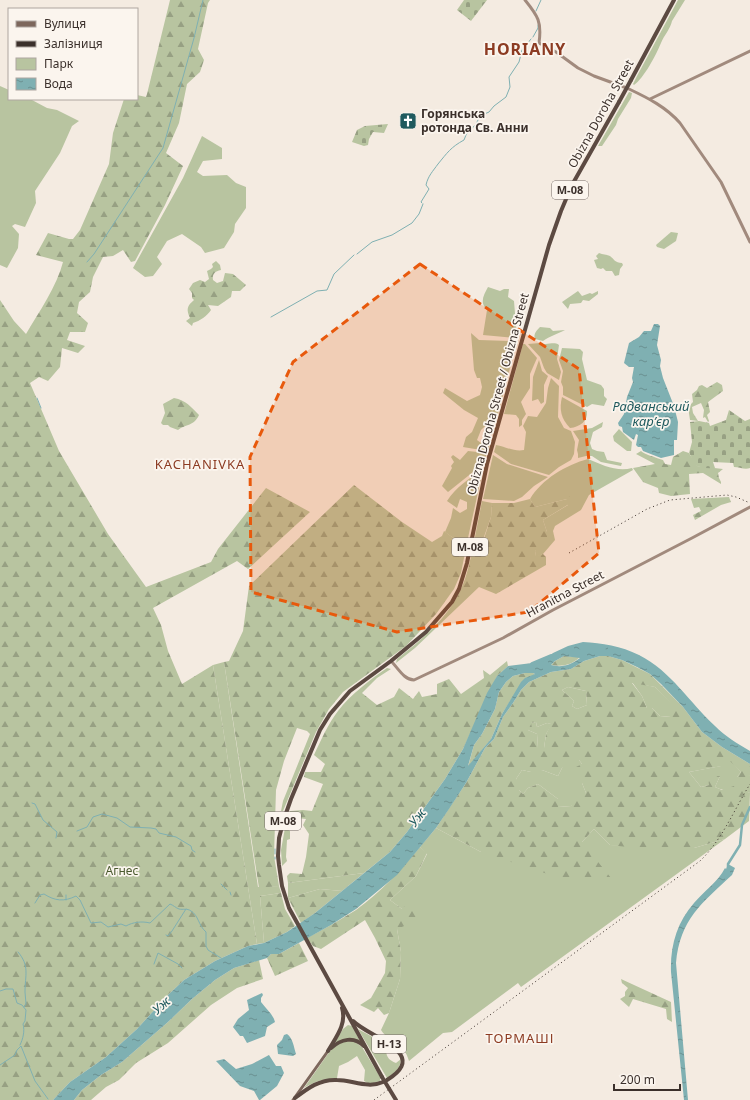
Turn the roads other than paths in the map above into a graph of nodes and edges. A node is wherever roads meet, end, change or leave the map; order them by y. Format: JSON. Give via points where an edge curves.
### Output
{"nodes":[{"id":1,"x":525,"y":0,"type":"edge"},
{"id":2,"x":674,"y":0,"type":"edge"},
{"id":3,"x":750,"y":51,"type":"edge"},
{"id":4,"x":624,"y":87,"type":"dead end"},
{"id":5,"x":629,"y":89,"type":"dead end"},
{"id":6,"x":650,"y":98,"type":"junction"},
{"id":7,"x":750,"y":242,"type":"edge"},
{"id":8,"x":537,"y":285,"type":"joint"},
{"id":9,"x":750,"y":507,"type":"edge"},
{"id":10,"x":391,"y":661,"type":"junction"},
{"id":11,"x":340,"y":1000,"type":"junction"},
{"id":12,"x":349,"y":1016,"type":"junction"},
{"id":13,"x":354,"y":1025,"type":"junction"},
{"id":14,"x":342,"y":1027,"type":"junction"},
{"id":15,"x":367,"y":1049,"type":"junction"},
{"id":16,"x":328,"y":1051,"type":"junction"},
{"id":17,"x":294,"y":1099,"type":"edge"},
{"id":18,"x":396,"y":1100,"type":"edge"}],
"edges":[{"from":1,"to":4,"type":"street","via":[[540,21],[539,43],[590,74]]},
{"from":2,"to":8,"type":"highway","name":"Obizna Doroha Street","number":"М-08","bridge":true,"via":[[567,197]]},
{"from":3,"to":6,"type":"street"},
{"from":5,"to":6,"type":"street"},
{"from":6,"to":7,"type":"street","via":[[674,116],[722,182]]},
{"from":8,"to":10,"type":"highway","name":"Obizna Doroha Street / Obizna Street","number":"М-08","via":[[485,472],[461,583],[452,602],[437,619],[414,643]]},
{"from":9,"to":10,"type":"street","name":"Hranitna Street","via":[[504,638],[414,680],[406,678]]},
{"from":10,"to":11,"type":"highway","name":"Obizna Doroha Street / Obizna Street","number":"М-08","via":[[350,691],[330,714],[320,730],[282,827],[278,856],[284,892],[293,916]]},
{"from":11,"to":12,"type":"highway","number":"М-08"},
{"from":11,"to":14,"type":"highway","number":"Н-13","via":[[344,1013]]},
{"from":12,"to":13,"type":"highway","number":"М-08"},
{"from":12,"to":17,"type":"highway","number":"Н-13","via":[[363,1029],[401,1053],[403,1061],[398,1072],[385,1081],[370,1085],[328,1080],[315,1084]]},
{"from":13,"to":14,"type":"highway","via":[[347,1024]]},
{"from":13,"to":15,"type":"highway","number":"М-08"},
{"from":14,"to":16,"type":"highway","number":"Н-13"},
{"from":15,"to":16,"type":"highway","number":"Н-13","via":[[359,1042],[347,1040],[336,1043]]},
{"from":15,"to":18,"type":"highway","number":"М-08","bridge":true},
{"from":16,"to":17,"type":"main road","number":"Н-13"}]}
